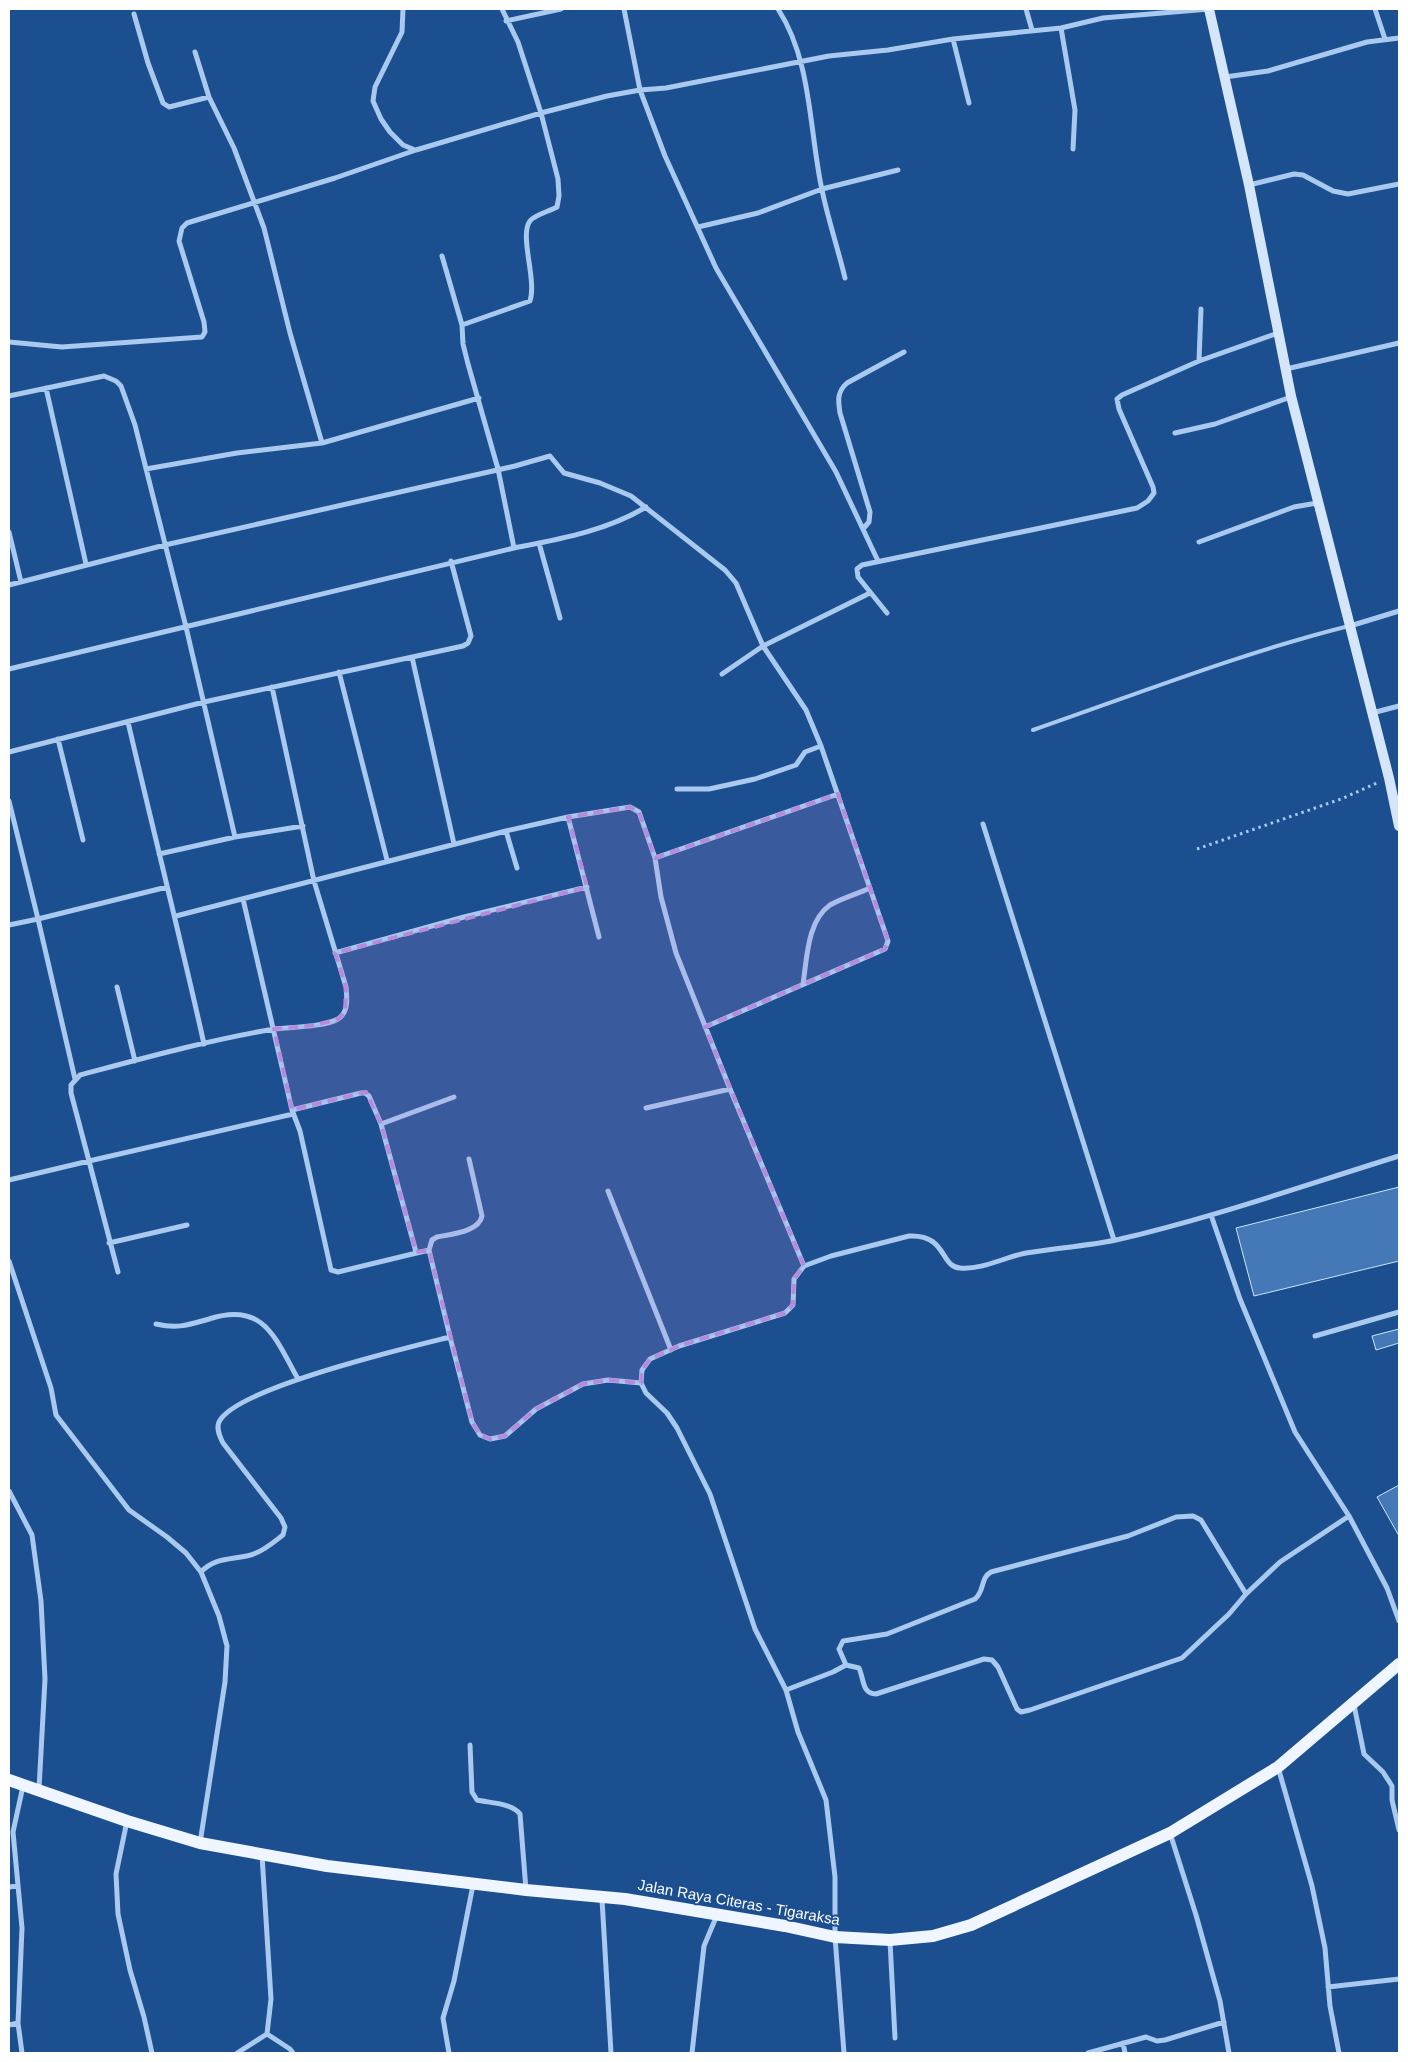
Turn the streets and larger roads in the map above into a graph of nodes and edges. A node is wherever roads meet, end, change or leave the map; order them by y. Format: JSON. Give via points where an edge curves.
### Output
{"nodes":[{"id":1,"x":404,"y":9,"type":"edge"},
{"id":2,"x":502,"y":9,"type":"edge"},
{"id":3,"x":561,"y":9,"type":"edge"},
{"id":4,"x":624,"y":9,"type":"edge"},
{"id":5,"x":778,"y":9,"type":"edge"},
{"id":6,"x":1026,"y":9,"type":"edge"},
{"id":7,"x":1209,"y":9,"type":"edge"},
{"id":8,"x":1376,"y":9,"type":"edge"},
{"id":9,"x":134,"y":14,"type":"dead end"},
{"id":10,"x":506,"y":21,"type":"junction"},
{"id":11,"x":1061,"y":28,"type":"junction"},
{"id":12,"x":1032,"y":30,"type":"junction"},
{"id":13,"x":1399,"y":38,"type":"edge"},
{"id":14,"x":953,"y":39,"type":"junction"},
{"id":15,"x":1384,"y":39,"type":"junction"},
{"id":16,"x":196,"y":52,"type":"dead end"},
{"id":17,"x":800,"y":62,"type":"junction"},
{"id":18,"x":1225,"y":77,"type":"junction"},
{"id":19,"x":640,"y":90,"type":"junction"},
{"id":20,"x":209,"y":98,"type":"junction"},
{"id":21,"x":969,"y":104,"type":"dead end"},
{"id":22,"x":541,"y":113,"type":"junction"},
{"id":23,"x":1073,"y":149,"type":"dead end"},
{"id":24,"x":416,"y":150,"type":"junction"},
{"id":25,"x":898,"y":170,"type":"dead end"},
{"id":26,"x":1399,"y":184,"type":"edge"},
{"id":27,"x":1249,"y":185,"type":"junction"},
{"id":28,"x":822,"y":189,"type":"junction"},
{"id":29,"x":255,"y":204,"type":"junction"},
{"id":30,"x":698,"y":227,"type":"junction"},
{"id":31,"x":442,"y":256,"type":"dead end"},
{"id":32,"x":846,"y":278,"type":"dead end"},
{"id":33,"x":1202,"y":309,"type":"dead end"},
{"id":34,"x":462,"y":325,"type":"junction"},
{"id":35,"x":1278,"y":333,"type":"junction"},
{"id":36,"x":9,"y":342,"type":"edge"},
{"id":37,"x":1399,"y":343,"type":"edge"},
{"id":38,"x":904,"y":352,"type":"dead end"},
{"id":39,"x":1199,"y":361,"type":"junction"},
{"id":40,"x":1285,"y":369,"type":"junction"},
{"id":41,"x":46,"y":388,"type":"junction"},
{"id":42,"x":9,"y":396,"type":"edge"},
{"id":43,"x":1291,"y":396,"type":"junction"},
{"id":44,"x":479,"y":398,"type":"junction"},
{"id":45,"x":1175,"y":433,"type":"dead end"},
{"id":46,"x":322,"y":443,"type":"junction"},
{"id":47,"x":146,"y":469,"type":"junction"},
{"id":48,"x":498,"y":469,"type":"junction"},
{"id":49,"x":1317,"y":503,"type":"junction"},
{"id":50,"x":646,"y":507,"type":"junction"},
{"id":51,"x":863,"y":529,"type":"junction"},
{"id":52,"x":9,"y":532,"type":"edge"},
{"id":53,"x":1199,"y":542,"type":"dead end"},
{"id":54,"x":539,"y":543,"type":"junction"},
{"id":55,"x":165,"y":545,"type":"junction"},
{"id":56,"x":514,"y":548,"type":"junction"},
{"id":57,"x":452,"y":561,"type":"junction"},
{"id":58,"x":878,"y":561,"type":"junction"},
{"id":59,"x":86,"y":564,"type":"junction"},
{"id":60,"x":21,"y":582,"type":"junction"},
{"id":61,"x":9,"y":586,"type":"edge"},
{"id":62,"x":870,"y":593,"type":"junction"},
{"id":63,"x":1399,"y":611,"type":"edge"},
{"id":64,"x":887,"y":613,"type":"dead end"},
{"id":65,"x":560,"y":618,"type":"dead end"},
{"id":66,"x":1350,"y":626,"type":"junction"},
{"id":67,"x":186,"y":627,"type":"junction"},
{"id":68,"x":763,"y":646,"type":"junction"},
{"id":69,"x":412,"y":657,"type":"junction"},
{"id":70,"x":9,"y":668,"type":"edge"},
{"id":71,"x":339,"y":672,"type":"junction"},
{"id":72,"x":722,"y":674,"type":"dead end"},
{"id":73,"x":272,"y":687,"type":"junction"},
{"id":74,"x":204,"y":702,"type":"junction"},
{"id":75,"x":1399,"y":706,"type":"edge"},
{"id":76,"x":1372,"y":713,"type":"junction"},
{"id":77,"x":128,"y":722,"type":"junction"},
{"id":78,"x":58,"y":739,"type":"junction"},
{"id":79,"x":821,"y":746,"type":"junction"},
{"id":80,"x":9,"y":752,"type":"edge"},
{"id":81,"x":677,"y":790,"type":"dead end"},
{"id":82,"x":838,"y":794,"type":"junction"},
{"id":83,"x":9,"y":801,"type":"edge"},
{"id":84,"x":568,"y":817,"type":"junction"},
{"id":85,"x":983,"y":824,"type":"dead end"},
{"id":86,"x":303,"y":826,"type":"junction"},
{"id":87,"x":1399,"y":826,"type":"edge"},
{"id":88,"x":506,"y":831,"type":"junction"},
{"id":89,"x":235,"y":837,"type":"junction"},
{"id":90,"x":82,"y":840,"type":"dead end"},
{"id":91,"x":454,"y":844,"type":"junction"},
{"id":92,"x":159,"y":854,"type":"junction"},
{"id":93,"x":655,"y":858,"type":"junction"},
{"id":94,"x":387,"y":860,"type":"junction"},
{"id":95,"x":517,"y":868,"type":"dead end"},
{"id":96,"x":314,"y":881,"type":"junction"},
{"id":97,"x":167,"y":887,"type":"junction"},
{"id":98,"x":587,"y":888,"type":"junction"},
{"id":99,"x":870,"y":888,"type":"junction"},
{"id":100,"x":243,"y":899,"type":"junction"},
{"id":101,"x":176,"y":916,"type":"junction"},
{"id":102,"x":38,"y":918,"type":"junction"},
{"id":103,"x":9,"y":925,"type":"edge"},
{"id":104,"x":599,"y":937,"type":"dead end"},
{"id":105,"x":335,"y":953,"type":"junction"},
{"id":106,"x":804,"y":984,"type":"junction"},
{"id":107,"x":116,"y":988,"type":"dead end"},
{"id":108,"x":705,"y":1027,"type":"junction"},
{"id":109,"x":274,"y":1029,"type":"junction"},
{"id":110,"x":204,"y":1044,"type":"junction"},
{"id":111,"x":135,"y":1061,"type":"junction"},
{"id":112,"x":75,"y":1079,"type":"junction"},
{"id":113,"x":730,"y":1089,"type":"junction"},
{"id":114,"x":454,"y":1097,"type":"dead end"},
{"id":115,"x":646,"y":1108,"type":"dead end"},
{"id":116,"x":293,"y":1112,"type":"junction"},
{"id":117,"x":381,"y":1124,"type":"junction"},
{"id":118,"x":1399,"y":1156,"type":"edge"},
{"id":119,"x":469,"y":1159,"type":"dead end"},
{"id":120,"x":89,"y":1161,"type":"junction"},
{"id":121,"x":9,"y":1180,"type":"edge"},
{"id":122,"x":608,"y":1191,"type":"dead end"},
{"id":123,"x":1211,"y":1215,"type":"junction"},
{"id":124,"x":187,"y":1225,"type":"dead end"},
{"id":125,"x":1114,"y":1240,"type":"junction"},
{"id":126,"x":109,"y":1243,"type":"junction"},
{"id":127,"x":429,"y":1250,"type":"junction"},
{"id":128,"x":416,"y":1252,"type":"junction"},
{"id":129,"x":9,"y":1261,"type":"edge"},
{"id":130,"x":804,"y":1266,"type":"junction"},
{"id":131,"x":118,"y":1272,"type":"dead end"},
{"id":132,"x":1399,"y":1312,"type":"edge"},
{"id":133,"x":156,"y":1324,"type":"dead end"},
{"id":134,"x":1315,"y":1336,"type":"dead end"},
{"id":135,"x":450,"y":1337,"type":"junction"},
{"id":136,"x":671,"y":1350,"type":"junction"},
{"id":137,"x":298,"y":1379,"type":"junction"},
{"id":138,"x":640,"y":1383,"type":"junction"},
{"id":139,"x":9,"y":1491,"type":"edge"},
{"id":140,"x":1350,"y":1516,"type":"junction"},
{"id":141,"x":201,"y":1572,"type":"junction"},
{"id":142,"x":1246,"y":1594,"type":"junction"},
{"id":143,"x":1399,"y":1621,"type":"edge"},
{"id":144,"x":1399,"y":1664,"type":"edge"},
{"id":145,"x":846,"y":1665,"type":"junction"},
{"id":146,"x":786,"y":1690,"type":"junction"},
{"id":147,"x":1354,"y":1704,"type":"junction"},
{"id":148,"x":470,"y":1745,"type":"dead end"},
{"id":149,"x":1278,"y":1767,"type":"junction"},
{"id":150,"x":9,"y":1780,"type":"edge"},
{"id":151,"x":23,"y":1785,"type":"junction"},
{"id":152,"x":38,"y":1790,"type":"junction"},
{"id":153,"x":127,"y":1821,"type":"junction"},
{"id":154,"x":1399,"y":1830,"type":"edge"},
{"id":155,"x":1170,"y":1833,"type":"junction"},
{"id":156,"x":200,"y":1843,"type":"junction"},
{"id":157,"x":262,"y":1854,"type":"junction"},
{"id":158,"x":473,"y":1884,"type":"junction"},
{"id":159,"x":18,"y":1886,"type":"junction"},
{"id":160,"x":9,"y":1887,"type":"edge"},
{"id":161,"x":526,"y":1890,"type":"junction"},
{"id":162,"x":602,"y":1898,"type":"junction"},
{"id":163,"x":717,"y":1915,"type":"junction"},
{"id":164,"x":836,"y":1937,"type":"junction"},
{"id":165,"x":890,"y":1940,"type":"junction"},
{"id":166,"x":1399,"y":1979,"type":"edge"},
{"id":167,"x":1328,"y":1987,"type":"junction"},
{"id":168,"x":1224,"y":2022,"type":"junction"},
{"id":169,"x":18,"y":2023,"type":"junction"},
{"id":170,"x":9,"y":2024,"type":"edge"},
{"id":171,"x":267,"y":2034,"type":"junction"},
{"id":172,"x":895,"y":2038,"type":"dead end"},
{"id":173,"x":1123,"y":2043,"type":"junction"},
{"id":174,"x":22,"y":2053,"type":"edge"},
{"id":175,"x":152,"y":2053,"type":"edge"},
{"id":176,"x":237,"y":2053,"type":"edge"},
{"id":177,"x":293,"y":2053,"type":"edge"},
{"id":178,"x":449,"y":2053,"type":"edge"},
{"id":179,"x":611,"y":2053,"type":"edge"},
{"id":180,"x":692,"y":2053,"type":"edge"},
{"id":181,"x":844,"y":2053,"type":"edge"},
{"id":182,"x":1088,"y":2053,"type":"edge"},
{"id":183,"x":1125,"y":2053,"type":"edge"},
{"id":184,"x":1229,"y":2053,"type":"edge"},
{"id":185,"x":1339,"y":2053,"type":"edge"}],
"edges":[{"from":1,"to":24,"type":"street","via":[[402,32],[375,87],[373,101],[390,132],[403,145]]},
{"from":2,"to":10,"type":"street"},
{"from":3,"to":10,"type":"street"},
{"from":4,"to":19,"type":"street"},
{"from":5,"to":17,"type":"street","via":[[786,21]]},
{"from":6,"to":12,"type":"street"},
{"from":7,"to":11,"type":"street","via":[[1104,18]]},
{"from":7,"to":18,"type":"street"},
{"from":8,"to":15,"type":"street"},
{"from":9,"to":20,"type":"street","via":[[163,103],[169,107]]},
{"from":10,"to":22,"type":"street","via":[[518,42]]},
{"from":11,"to":12,"type":"street"},
{"from":11,"to":23,"type":"street","via":[[1075,110]]},
{"from":12,"to":14,"type":"street"},
{"from":13,"to":15,"type":"street"},
{"from":14,"to":17,"type":"street"},
{"from":14,"to":21,"type":"street"},
{"from":15,"to":18,"type":"street","via":[[1268,71]]},
{"from":16,"to":20,"type":"street"},
{"from":17,"to":19,"type":"street","via":[[666,88]]},
{"from":17,"to":28,"type":"street"},
{"from":18,"to":27,"type":"street"},
{"from":19,"to":22,"type":"street"},
{"from":19,"to":30,"type":"street","via":[[665,156]]},
{"from":20,"to":29,"type":"street","via":[[234,148]]},
{"from":22,"to":24,"type":"street"},
{"from":22,"to":34,"type":"street","via":[[558,179],[559,196],[557,208],[530,220],[526,228],[533,281],[530,301]]},
{"from":24,"to":29,"type":"street"},
{"from":25,"to":28,"type":"street"},
{"from":26,"to":27,"type":"street","via":[[1348,194],[1333,191],[1303,174],[1294,174]]},
{"from":27,"to":35,"type":"street"},
{"from":28,"to":30,"type":"street","via":[[758,213]]},
{"from":28,"to":32,"type":"street"},
{"from":29,"to":36,"type":"street","via":[[187,224],[179,234],[206,328],[202,337],[62,347]]},
{"from":29,"to":46,"type":"street"},
{"from":30,"to":51,"type":"street","via":[[716,268],[836,472]]},
{"from":31,"to":34,"type":"street"},
{"from":33,"to":39,"type":"street"},
{"from":34,"to":44,"type":"street","via":[[463,344]]},
{"from":35,"to":39,"type":"street"},
{"from":35,"to":40,"type":"street"},
{"from":37,"to":40,"type":"street"},
{"from":38,"to":51,"type":"street","via":[[840,389],[840,413],[870,512],[869,522]]},
{"from":39,"to":58,"type":"street","via":[[1117,399],[1153,487],[1154,493],[1148,501],[1137,508]]},
{"from":40,"to":43,"type":"street"},
{"from":41,"to":42,"type":"street"},
{"from":41,"to":47,"type":"street","via":[[104,376],[116,381],[121,386],[135,425]]},
{"from":41,"to":59,"type":"street"},
{"from":43,"to":45,"type":"street","via":[[1223,422]]},
{"from":43,"to":49,"type":"street"},
{"from":44,"to":46,"type":"street"},
{"from":44,"to":48,"type":"street"},
{"from":46,"to":47,"type":"street"},
{"from":47,"to":55,"type":"street"},
{"from":48,"to":50,"type":"street","via":[[550,456],[564,473],[618,490]]},
{"from":48,"to":55,"type":"street"},
{"from":48,"to":56,"type":"street"},
{"from":49,"to":53,"type":"street","via":[[1294,507]]},
{"from":49,"to":66,"type":"street"},
{"from":50,"to":54,"type":"street","via":[[599,529]]},
{"from":50,"to":68,"type":"street","via":[[725,570],[736,584]]},
{"from":51,"to":58,"type":"street"},
{"from":52,"to":60,"type":"street"},
{"from":54,"to":56,"type":"street"},
{"from":54,"to":65,"type":"street"},
{"from":55,"to":59,"type":"street"},
{"from":55,"to":67,"type":"street"},
{"from":56,"to":57,"type":"street"},
{"from":57,"to":67,"type":"street"},
{"from":57,"to":69,"type":"street","via":[[470,640],[463,646]]},
{"from":58,"to":62,"type":"street","via":[[857,569],[858,577]]},
{"from":59,"to":60,"type":"street"},
{"from":60,"to":61,"type":"street"},
{"from":62,"to":64,"type":"street"},
{"from":62,"to":68,"type":"street"},
{"from":63,"to":66,"type":"street"},
{"from":66,"to":76,"type":"street"},
{"from":67,"to":70,"type":"street"},
{"from":67,"to":74,"type":"street"},
{"from":68,"to":72,"type":"street"},
{"from":68,"to":79,"type":"street","via":[[806,710]]},
{"from":69,"to":71,"type":"street"},
{"from":69,"to":91,"type":"street"},
{"from":71,"to":73,"type":"street"},
{"from":71,"to":94,"type":"street"},
{"from":73,"to":74,"type":"street"},
{"from":73,"to":86,"type":"street"},
{"from":74,"to":77,"type":"street"},
{"from":74,"to":89,"type":"street"},
{"from":75,"to":76,"type":"street"},
{"from":76,"to":87,"type":"street"},
{"from":77,"to":78,"type":"street"},
{"from":77,"to":92,"type":"street"},
{"from":78,"to":80,"type":"street"},
{"from":78,"to":90,"type":"street"},
{"from":79,"to":81,"type":"street","via":[[805,752],[796,765],[755,779],[709,790]]},
{"from":79,"to":82,"type":"street"},
{"from":82,"to":93,"type":"street"},
{"from":82,"to":99,"type":"street"},
{"from":83,"to":102,"type":"street"},
{"from":84,"to":88,"type":"street"},
{"from":84,"to":93,"type":"street","via":[[630,806],[639,812]]},
{"from":84,"to":98,"type":"street"},
{"from":85,"to":125,"type":"street"},
{"from":86,"to":89,"type":"street"},
{"from":86,"to":96,"type":"street"},
{"from":88,"to":91,"type":"street"},
{"from":88,"to":95,"type":"street"},
{"from":89,"to":92,"type":"street"},
{"from":91,"to":94,"type":"street"},
{"from":92,"to":97,"type":"street"},
{"from":93,"to":108,"type":"street","via":[[676,953]]},
{"from":94,"to":96,"type":"street"},
{"from":96,"to":100,"type":"street"},
{"from":96,"to":105,"type":"street"},
{"from":97,"to":101,"type":"street"},
{"from":97,"to":102,"type":"street"},
{"from":98,"to":104,"type":"street"},
{"from":98,"to":105,"type":"street","via":[[464,917]]},
{"from":99,"to":106,"type":"street","via":[[831,904],[822,912],[810,944]]},
{"from":99,"to":106,"type":"street","via":[[888,941],[885,949]]},
{"from":100,"to":101,"type":"street"},
{"from":100,"to":109,"type":"street"},
{"from":101,"to":110,"type":"street"},
{"from":102,"to":103,"type":"street"},
{"from":102,"to":112,"type":"street"},
{"from":105,"to":109,"type":"street","via":[[346,987],[348,1000],[345,1012],[338,1019]]},
{"from":106,"to":108,"type":"street"},
{"from":107,"to":111,"type":"street"},
{"from":108,"to":113,"type":"street"},
{"from":109,"to":110,"type":"street"},
{"from":109,"to":116,"type":"street"},
{"from":110,"to":111,"type":"street"},
{"from":111,"to":112,"type":"street"},
{"from":112,"to":120,"type":"street","via":[[71,1093]]},
{"from":113,"to":115,"type":"street"},
{"from":113,"to":130,"type":"street"},
{"from":114,"to":117,"type":"street"},
{"from":116,"to":117,"type":"street","via":[[365,1093]]},
{"from":116,"to":120,"type":"street"},
{"from":116,"to":128,"type":"street","via":[[331,1270],[338,1272]]},
{"from":117,"to":128,"type":"street"},
{"from":118,"to":123,"type":"street"},
{"from":119,"to":127,"type":"street","via":[[481,1222],[475,1228],[432,1240]]},
{"from":120,"to":121,"type":"street"},
{"from":120,"to":126,"type":"street"},
{"from":122,"to":136,"type":"street"},
{"from":123,"to":125,"type":"street"},
{"from":123,"to":140,"type":"street","via":[[1240,1298],[1295,1432]]},
{"from":124,"to":126,"type":"street"},
{"from":125,"to":130,"type":"street","via":[[1025,1253],[958,1268],[950,1263],[933,1240],[922,1235],[909,1236]]},
{"from":126,"to":131,"type":"street"},
{"from":127,"to":128,"type":"street"},
{"from":127,"to":135,"type":"street"},
{"from":129,"to":141,"type":"street","via":[[51,1388],[56,1415],[129,1510],[168,1537]]},
{"from":130,"to":136,"type":"street","via":[[794,1279],[793,1305],[785,1314]]},
{"from":132,"to":134,"type":"street"},
{"from":133,"to":137,"type":"street","via":[[180,1328],[223,1314],[243,1314],[260,1320],[277,1341]]},
{"from":135,"to":137,"type":"street","via":[[357,1360]]},
{"from":135,"to":138,"type":"street","via":[[472,1422],[480,1435],[490,1439],[505,1436],[536,1410],[583,1384],[608,1380]]},
{"from":136,"to":138,"type":"street","via":[[650,1359],[642,1370]]},
{"from":137,"to":141,"type":"street","via":[[234,1408],[218,1424],[223,1444],[281,1518],[285,1527],[283,1535],[256,1553],[220,1559]]},
{"from":138,"to":146,"type":"street","via":[[667,1413],[710,1494],[755,1629]]},
{"from":139,"to":152,"type":"street","via":[[32,1535],[41,1601],[45,1678]]},
{"from":140,"to":142,"type":"street","via":[[1280,1562]]},
{"from":140,"to":143,"type":"street","via":[[1387,1588]]},
{"from":141,"to":156,"type":"street","via":[[227,1646],[225,1682]]},
{"from":142,"to":145,"type":"street","via":[[1182,1658],[1025,1712],[1014,1706],[992,1660],[984,1659],[876,1694],[866,1691],[859,1668]]},
{"from":142,"to":145,"type":"street","via":[[1201,1520],[1193,1516],[1176,1517],[1128,1536],[991,1572],[985,1576],[981,1592],[975,1599],[887,1634],[842,1641],[838,1649]]},
{"from":144,"to":147,"type":"main road","name":"Jalan Raya Citeras - Tigaraksa"},
{"from":145,"to":146,"type":"street"},
{"from":146,"to":164,"type":"street","via":[[798,1732],[826,1800],[835,1877]]},
{"from":147,"to":149,"type":"main road","name":"Jalan Raya Citeras - Tigaraksa"},
{"from":147,"to":154,"type":"street","via":[[1364,1754],[1384,1772],[1392,1786]]},
{"from":148,"to":161,"type":"street","via":[[474,1797],[517,1809],[520,1814]]},
{"from":149,"to":155,"type":"main road","name":"Jalan Raya Citeras - Tigaraksa"},
{"from":149,"to":167,"type":"street","via":[[1312,1886]]},
{"from":150,"to":151,"type":"main road","name":"Jalan Raya Citeras - Tigaraksa"},
{"from":151,"to":152,"type":"main road","name":"Jalan Raya Citeras - Tigaraksa"},
{"from":151,"to":159,"type":"street","via":[[13,1832]]},
{"from":152,"to":153,"type":"main road","name":"Jalan Raya Citeras - Tigaraksa"},
{"from":153,"to":156,"type":"main road","name":"Jalan Raya Citeras - Tigaraksa"},
{"from":153,"to":175,"type":"street","via":[[116,1874],[118,1914]]},
{"from":155,"to":165,"type":"main road","name":"Jalan Raya Citeras - Tigaraksa","via":[[971,1925],[932,1936]]},
{"from":155,"to":168,"type":"street"},
{"from":156,"to":157,"type":"main road","name":"Jalan Raya Citeras - Tigaraksa"},
{"from":157,"to":158,"type":"main road","name":"Jalan Raya Citeras - Tigaraksa","via":[[327,1866]]},
{"from":157,"to":171,"type":"street","via":[[271,1999]]},
{"from":158,"to":161,"type":"main road","name":"Jalan Raya Citeras - Tigaraksa"},
{"from":158,"to":178,"type":"street","via":[[454,1981],[443,2018]]},
{"from":159,"to":160,"type":"street"},
{"from":159,"to":169,"type":"street","via":[[22,1928]]},
{"from":161,"to":162,"type":"main road","name":"Jalan Raya Citeras - Tigaraksa"},
{"from":162,"to":163,"type":"main road","name":"Jalan Raya Citeras - Tigaraksa","via":[[668,1905]]},
{"from":162,"to":179,"type":"street"},
{"from":163,"to":164,"type":"main road","name":"Jalan Raya Citeras - Tigaraksa"},
{"from":163,"to":180,"type":"street","via":[[704,1946]]},
{"from":164,"to":165,"type":"main road","name":"Jalan Raya Citeras - Tigaraksa"},
{"from":164,"to":181,"type":"street"},
{"from":165,"to":172,"type":"street"},
{"from":166,"to":167,"type":"street"},
{"from":167,"to":185,"type":"street"},
{"from":168,"to":173,"type":"street","via":[[1165,2040],[1146,2037]]},
{"from":168,"to":184,"type":"street"},
{"from":169,"to":170,"type":"street"},
{"from":169,"to":174,"type":"street"},
{"from":171,"to":176,"type":"street"},
{"from":171,"to":177,"type":"street"},
{"from":173,"to":182,"type":"street"},
{"from":173,"to":183,"type":"street"}]}
